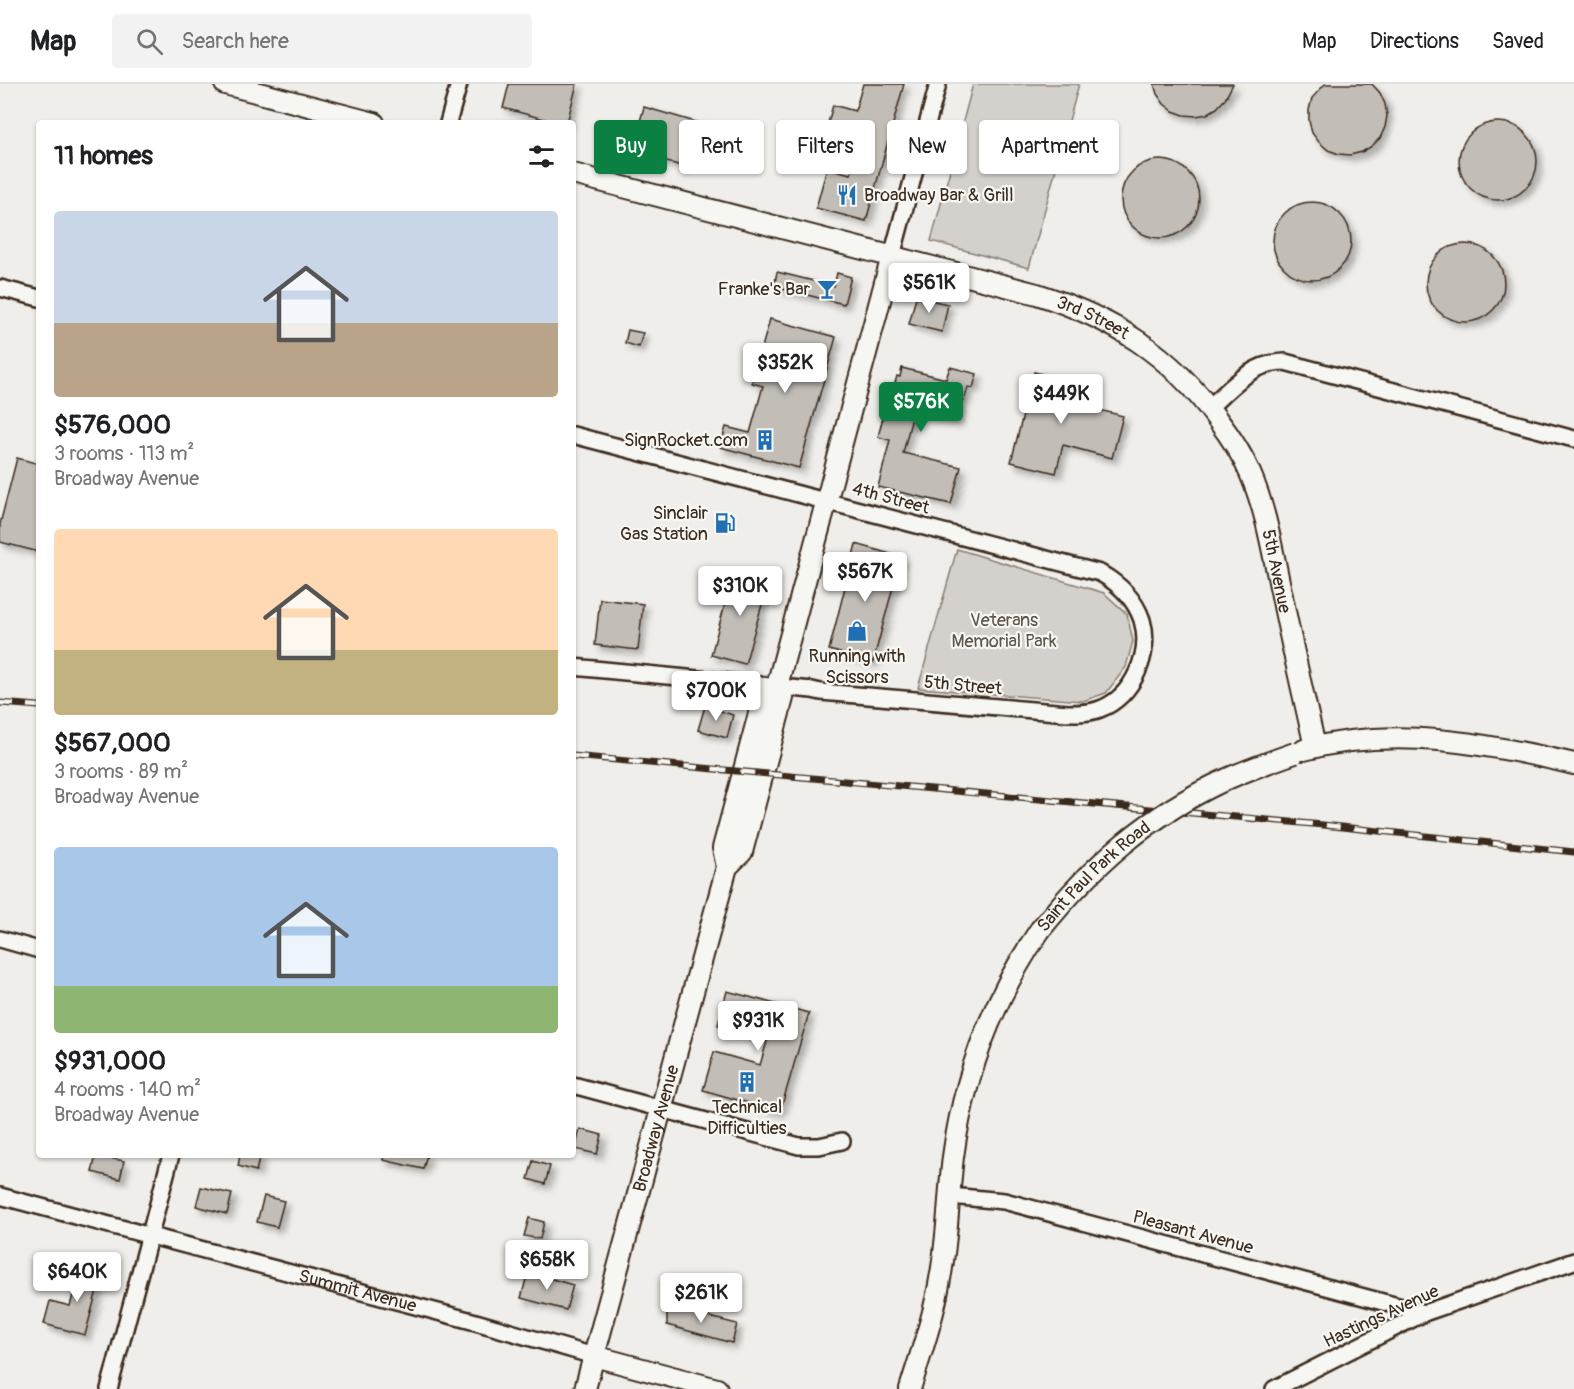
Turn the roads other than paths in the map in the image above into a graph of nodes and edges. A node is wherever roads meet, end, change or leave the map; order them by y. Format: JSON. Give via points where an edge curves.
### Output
{"nodes":[{"id":1,"x":225,"y":84,"type":"edge"},
{"id":2,"x":459,"y":84,"type":"edge"},
{"id":3,"x":938,"y":84,"type":"edge"},
{"id":4,"x":363,"y":120,"type":"edge"},
{"id":5,"x":449,"y":120,"type":"edge"},
{"id":6,"x":576,"y":175,"type":"edge"},
{"id":7,"x":892,"y":256,"type":"junction"},
{"id":8,"x":0,"y":288,"type":"edge"},
{"id":9,"x":36,"y":297,"type":"edge"},
{"id":10,"x":1209,"y":408,"type":"junction"},
{"id":11,"x":576,"y":436,"type":"edge"},
{"id":12,"x":1574,"y":439,"type":"edge"},
{"id":13,"x":827,"y":501,"type":"junction"},
{"id":14,"x":1143,"y":657,"type":"joint"},
{"id":15,"x":576,"y":667,"type":"edge"},
{"id":16,"x":777,"y":686,"type":"junction"},
{"id":17,"x":1315,"y":747,"type":"junction"},
{"id":18,"x":1574,"y":764,"type":"edge"},
{"id":19,"x":0,"y":939,"type":"edge"},
{"id":20,"x":36,"y":949,"type":"edge"},
{"id":21,"x":576,"y":1086,"type":"edge"},
{"id":22,"x":661,"y":1109,"type":"junction"},
{"id":23,"x":842,"y":1141,"type":"dead end"},
{"id":24,"x":170,"y":1158,"type":"edge"},
{"id":25,"x":0,"y":1196,"type":"edge"},
{"id":26,"x":950,"y":1196,"type":"junction"},
{"id":27,"x":150,"y":1236,"type":"junction"},
{"id":28,"x":1574,"y":1261,"type":"edge"},
{"id":29,"x":1424,"y":1313,"type":"junction"},
{"id":30,"x":594,"y":1356,"type":"junction"},
{"id":31,"x":109,"y":1389,"type":"edge"},
{"id":32,"x":585,"y":1389,"type":"edge"},
{"id":33,"x":717,"y":1389,"type":"edge"},
{"id":34,"x":910,"y":1389,"type":"edge"},
{"id":35,"x":1274,"y":1389,"type":"edge"}],
"edges":[{"from":1,"to":4,"type":"street"},
{"from":2,"to":5,"type":"street"},
{"from":3,"to":7,"type":"street","name":"Broadway Avenue"},
{"from":6,"to":7,"type":"street","name":"3rd Street"},
{"from":7,"to":10,"type":"street","name":"3rd Street","via":[[1037,294],[1091,314],[1157,355],[1183,377]]},
{"from":7,"to":13,"type":"street","name":"Broadway Avenue"},
{"from":8,"to":9,"type":"street"},
{"from":10,"to":12,"type":"street","via":[[1254,369],[1285,362]]},
{"from":10,"to":17,"type":"street","name":"5th Avenue","via":[[1244,460],[1261,502]]},
{"from":11,"to":13,"type":"street","name":"4th Street"},
{"from":13,"to":14,"type":"street","name":"4th Street","via":[[1100,573],[1124,591],[1138,612],[1142,620]]},
{"from":13,"to":16,"type":"street","name":"Broadway Avenue"},
{"from":14,"to":16,"type":"street","name":"5th Street","via":[[1125,692],[1099,710],[1084,712]]},
{"from":15,"to":16,"type":"street","name":"5th Street"},
{"from":16,"to":22,"type":"street","name":"Broadway Avenue","via":[[764,695],[723,848],[728,867]]},
{"from":17,"to":18,"type":"street","name":"Saint Paul Park Road","via":[[1374,740],[1440,740],[1498,747]]},
{"from":17,"to":26,"type":"street","name":"Saint Paul Park Road","bridge":true,"via":[[1229,778],[1155,819],[1101,862],[1040,930],[988,1022],[974,1061],[958,1127]]},
{"from":19,"to":20,"type":"street"},
{"from":21,"to":22,"type":"street"},
{"from":22,"to":23,"type":"street","via":[[799,1146]]},
{"from":22,"to":30,"type":"street","name":"Broadway Avenue"},
{"from":24,"to":27,"type":"street"},
{"from":25,"to":27,"type":"street","name":"Summit Avenue"},
{"from":26,"to":29,"type":"street","name":"Pleasant Avenue","via":[[1004,1201]]},
{"from":26,"to":34,"type":"street","name":"Saint Paul Park Road","via":[[938,1290]]},
{"from":27,"to":30,"type":"street","name":"Summit Avenue"},
{"from":27,"to":31,"type":"street"},
{"from":28,"to":29,"type":"street","name":"Hastings Avenue"},
{"from":29,"to":35,"type":"street","name":"Hastings Avenue"},
{"from":30,"to":32,"type":"street","name":"Broadway Avenue"},
{"from":30,"to":33,"type":"street","name":"Summit Avenue"}]}
